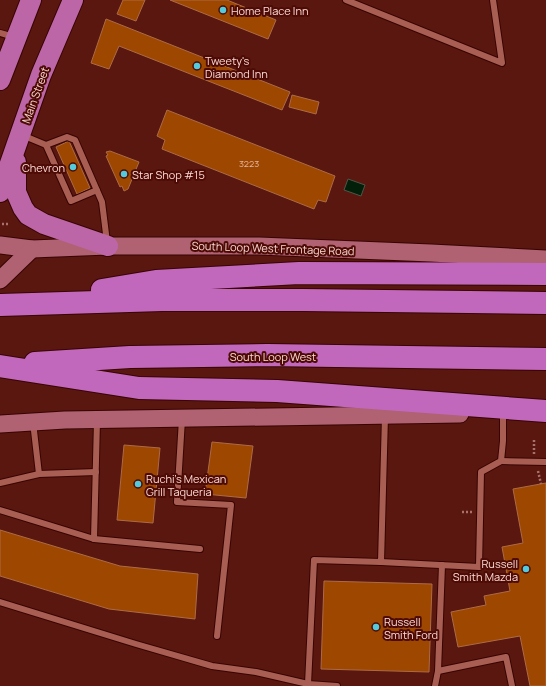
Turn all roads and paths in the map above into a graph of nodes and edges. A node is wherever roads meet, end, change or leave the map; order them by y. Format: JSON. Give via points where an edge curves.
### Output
{"nodes":[{"id":1,"x":31,"y":0,"type":"edge"},
{"id":2,"x":73,"y":0,"type":"edge"},
{"id":3,"x":346,"y":0,"type":"edge"},
{"id":4,"x":493,"y":0,"type":"edge"},
{"id":5,"x":8,"y":35,"type":"edge"},
{"id":6,"x":0,"y":80,"type":"edge"},
{"id":7,"x":18,"y":142,"type":"junction"},
{"id":8,"x":46,"y":145,"type":"junction"},
{"id":9,"x":97,"y":190,"type":"junction"},
{"id":10,"x":0,"y":192,"type":"edge"},
{"id":11,"x":2,"y":224,"type":"dead end"},
{"id":12,"x":10,"y":224,"type":"dead end"},
{"id":13,"x":0,"y":245,"type":"edge"},
{"id":14,"x":108,"y":246,"type":"junction"},
{"id":15,"x":32,"y":249,"type":"junction"},
{"id":16,"x":546,"y":259,"type":"edge"},
{"id":17,"x":546,"y":274,"type":"edge"},
{"id":18,"x":0,"y":280,"type":"edge"},
{"id":19,"x":546,"y":303,"type":"edge"},
{"id":20,"x":10,"y":304,"type":"edge"},
{"id":21,"x":546,"y":359,"type":"edge"},
{"id":22,"x":0,"y":366,"type":"edge"},
{"id":23,"x":546,"y":411,"type":"edge"},
{"id":24,"x":503,"y":413,"type":"junction"},
{"id":25,"x":546,"y":414,"type":"edge"},
{"id":26,"x":385,"y":415,"type":"junction"},
{"id":27,"x":182,"y":418,"type":"junction"},
{"id":28,"x":97,"y":419,"type":"junction"},
{"id":29,"x":33,"y":422,"type":"junction"},
{"id":30,"x":0,"y":424,"type":"edge"},
{"id":31,"x":534,"y":438,"type":"dead end"},
{"id":32,"x":534,"y":454,"type":"dead end"},
{"id":33,"x":501,"y":461,"type":"junction"},
{"id":34,"x":546,"y":462,"type":"edge"},
{"id":35,"x":538,"y":471,"type":"dead end"},
{"id":36,"x":96,"y":472,"type":"junction"},
{"id":37,"x":39,"y":474,"type":"junction"},
{"id":38,"x":0,"y":483,"type":"edge"},
{"id":39,"x":541,"y":484,"type":"dead end"},
{"id":40,"x":0,"y":510,"type":"edge"},
{"id":41,"x":462,"y":512,"type":"dead end"},
{"id":42,"x":474,"y":512,"type":"dead end"},
{"id":43,"x":94,"y":539,"type":"junction"},
{"id":44,"x":200,"y":549,"type":"dead end"},
{"id":45,"x":381,"y":562,"type":"junction"},
{"id":46,"x":442,"y":565,"type":"junction"},
{"id":47,"x":0,"y":602,"type":"edge"},
{"id":48,"x":217,"y":636,"type":"dead end"},
{"id":49,"x":438,"y":671,"type":"junction"},
{"id":50,"x":285,"y":679,"type":"junction"},
{"id":51,"x":308,"y":684,"type":"junction"},
{"id":52,"x":282,"y":686,"type":"edge"},
{"id":53,"x":337,"y":686,"type":"edge"},
{"id":54,"x":435,"y":686,"type":"edge"},
{"id":55,"x":512,"y":686,"type":"edge"}],
"edges":[{"from":1,"to":5,"type":"highway"},
{"from":2,"to":7,"type":"highway","name":"Main Street","via":[[41,75]]},
{"from":3,"to":4,"type":"lane","via":[[502,63]]},
{"from":5,"to":6,"type":"highway"},
{"from":7,"to":8,"type":"lane"},
{"from":7,"to":10,"type":"highway","name":"Main Street"},
{"from":7,"to":14,"type":"highway","via":[[16,192],[22,208],[28,215],[44,224]]},
{"from":8,"to":9,"type":"lane","via":[[67,137],[75,140]]},
{"from":8,"to":9,"type":"lane","via":[[71,201]]},
{"from":9,"to":14,"type":"lane","via":[[102,202]]},
{"from":11,"to":12,"type":"path"},
{"from":13,"to":15,"type":"main road","name":"South Loop West Frontage Road"},
{"from":14,"to":15,"type":"main road","name":"South Loop West Frontage Road"},
{"from":14,"to":16,"type":"main road","name":"South Loop West Frontage Road","via":[[259,246]]},
{"from":15,"to":18,"type":"main road"},
{"from":17,"to":20,"type":"highway","via":[[292,273],[156,281]]},
{"from":19,"to":20,"type":"highway","via":[[162,300]]},
{"from":21,"to":22,"type":"highway","name":"South Loop West","via":[[130,357]]},
{"from":22,"to":23,"type":"highway","via":[[139,388],[277,391]]},
{"from":24,"to":25,"type":"main road"},
{"from":24,"to":26,"type":"main road"},
{"from":24,"to":33,"type":"lane"},
{"from":26,"to":27,"type":"main road"},
{"from":26,"to":45,"type":"lane"},
{"from":27,"to":28,"type":"main road"},
{"from":27,"to":48,"type":"lane","via":[[177,502],[230,505]]},
{"from":28,"to":29,"type":"main road"},
{"from":28,"to":36,"type":"lane"},
{"from":29,"to":30,"type":"main road"},
{"from":29,"to":37,"type":"lane"},
{"from":31,"to":32,"type":"path"},
{"from":33,"to":34,"type":"lane"},
{"from":33,"to":46,"type":"lane","via":[[481,472],[478,567]]},
{"from":35,"to":39,"type":"path"},
{"from":36,"to":37,"type":"lane"},
{"from":36,"to":43,"type":"lane"},
{"from":37,"to":38,"type":"lane"},
{"from":40,"to":43,"type":"lane"},
{"from":41,"to":42,"type":"path"},
{"from":43,"to":44,"type":"lane"},
{"from":45,"to":46,"type":"lane"},
{"from":45,"to":51,"type":"lane","via":[[314,560]]},
{"from":46,"to":49,"type":"lane"},
{"from":47,"to":50,"type":"lane","via":[[212,666]]},
{"from":49,"to":54,"type":"lane"},
{"from":49,"to":55,"type":"lane","via":[[506,657]]},
{"from":50,"to":51,"type":"lane"},
{"from":50,"to":52,"type":"lane"},
{"from":51,"to":53,"type":"lane"}]}
